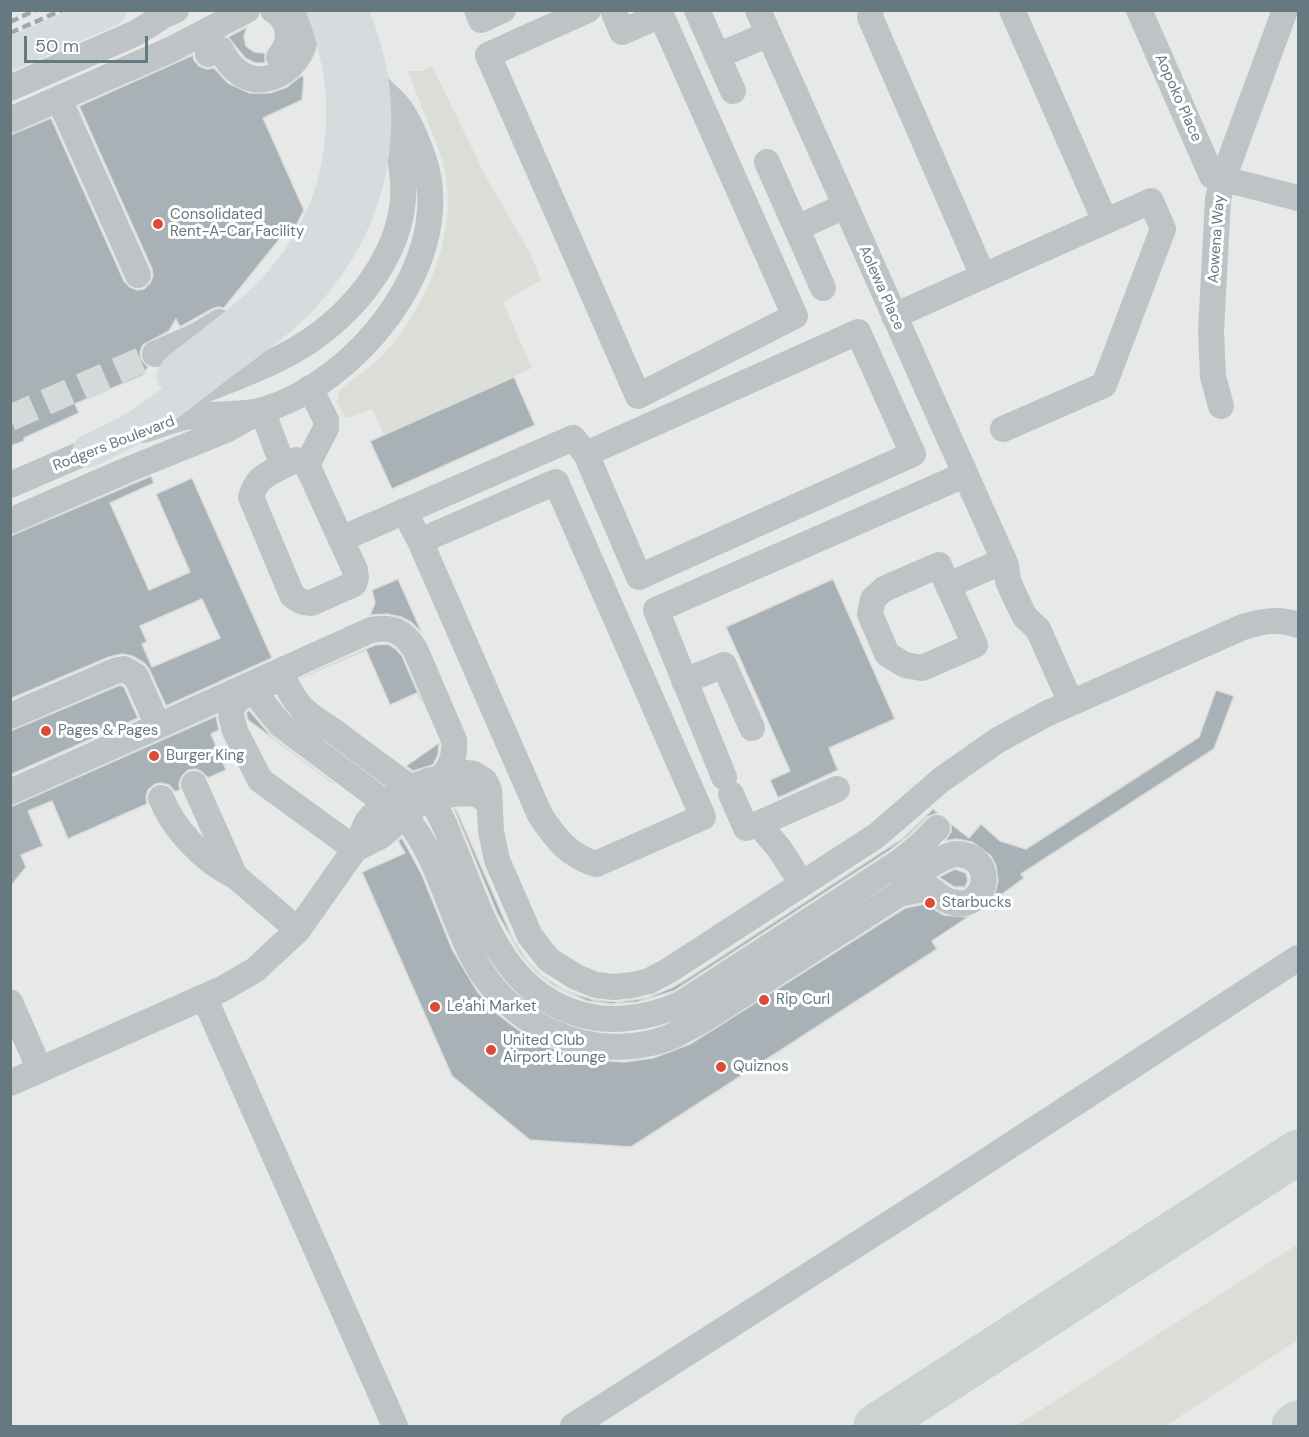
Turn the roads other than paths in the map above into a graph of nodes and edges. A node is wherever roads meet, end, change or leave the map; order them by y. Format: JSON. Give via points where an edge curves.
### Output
{"nodes":[{"id":1,"x":110,"y":10,"type":"edge"},
{"id":2,"x":176,"y":10,"type":"edge"},
{"id":3,"x":273,"y":10,"type":"edge"},
{"id":4,"x":298,"y":10,"type":"edge"},
{"id":5,"x":323,"y":10,"type":"edge"},
{"id":6,"x":341,"y":10,"type":"edge"},
{"id":7,"x":351,"y":10,"type":"edge"},
{"id":8,"x":477,"y":10,"type":"edge"},
{"id":9,"x":503,"y":10,"type":"edge"},
{"id":10,"x":588,"y":10,"type":"edge"},
{"id":11,"x":613,"y":10,"type":"edge"},
{"id":12,"x":697,"y":10,"type":"edge"},
{"id":13,"x":758,"y":10,"type":"edge"},
{"id":14,"x":871,"y":10,"type":"edge"},
{"id":15,"x":1012,"y":10,"type":"edge"},
{"id":16,"x":1139,"y":10,"type":"edge"},
{"id":17,"x":1285,"y":10,"type":"edge"},
{"id":18,"x":243,"y":13,"type":"edge"},
{"id":19,"x":136,"y":33,"type":"junction"},
{"id":20,"x":769,"y":34,"type":"junction"},
{"id":21,"x":10,"y":54,"type":"edge"},
{"id":22,"x":208,"y":54,"type":"dead end"},
{"id":23,"x":717,"y":56,"type":"junction"},
{"id":24,"x":372,"y":80,"type":"junction"},
{"id":25,"x":10,"y":88,"type":"edge"},
{"id":26,"x":732,"y":91,"type":"dead end"},
{"id":27,"x":59,"y":99,"type":"junction"},
{"id":28,"x":10,"y":120,"type":"edge"},
{"id":29,"x":767,"y":162,"type":"dead end"},
{"id":30,"x":1223,"y":179,"type":"junction"},
{"id":31,"x":1299,"y":198,"type":"edge"},
{"id":32,"x":845,"y":207,"type":"junction"},
{"id":33,"x":1105,"y":221,"type":"junction"},
{"id":34,"x":797,"y":228,"type":"junction"},
{"id":35,"x":138,"y":275,"type":"dead end"},
{"id":36,"x":983,"y":276,"type":"junction"},
{"id":37,"x":823,"y":288,"type":"dead end"},
{"id":38,"x":894,"y":316,"type":"junction"},
{"id":39,"x":156,"y":354,"type":"tunnel mouth"},
{"id":40,"x":310,"y":388,"type":"junction"},
{"id":41,"x":1221,"y":406,"type":"dead end"},
{"id":42,"x":261,"y":410,"type":"junction"},
{"id":43,"x":157,"y":411,"type":"junction"},
{"id":44,"x":1003,"y":429,"type":"dead end"},
{"id":45,"x":89,"y":450,"type":"junction"},
{"id":46,"x":585,"y":454,"type":"junction"},
{"id":47,"x":295,"y":465,"type":"junction"},
{"id":48,"x":964,"y":476,"type":"junction"},
{"id":49,"x":10,"y":477,"type":"edge"},
{"id":50,"x":10,"y":485,"type":"edge"},
{"id":51,"x":404,"y":511,"type":"junction"},
{"id":52,"x":10,"y":515,"type":"edge"},
{"id":53,"x":10,"y":521,"type":"edge"},
{"id":54,"x":341,"y":539,"type":"junction"},
{"id":55,"x":420,"y":541,"type":"junction"},
{"id":56,"x":1004,"y":563,"type":"junction"},
{"id":57,"x":653,"y":570,"type":"junction"},
{"id":58,"x":949,"y":585,"type":"dead end"},
{"id":59,"x":662,"y":608,"type":"junction"},
{"id":60,"x":1299,"y":625,"type":"edge"},
{"id":61,"x":621,"y":630,"type":"junction"},
{"id":62,"x":684,"y":681,"type":"junction"},
{"id":63,"x":254,"y":683,"type":"junction"},
{"id":64,"x":1071,"y":703,"type":"junction"},
{"id":65,"x":10,"y":716,"type":"edge"},
{"id":66,"x":158,"y":726,"type":"junction"},
{"id":67,"x":752,"y":728,"type":"dead end"},
{"id":68,"x":194,"y":784,"type":"dead end"},
{"id":69,"x":837,"y":789,"type":"dead end"},
{"id":70,"x":10,"y":792,"type":"edge"},
{"id":71,"x":427,"y":795,"type":"junction"},
{"id":72,"x":161,"y":798,"type":"dead end"},
{"id":73,"x":758,"y":824,"type":"junction"},
{"id":74,"x":937,"y":828,"type":"dead end"},
{"id":75,"x":355,"y":849,"type":"junction"},
{"id":76,"x":235,"y":876,"type":"junction"},
{"id":77,"x":802,"y":884,"type":"junction"},
{"id":78,"x":899,"y":894,"type":"dead end"},
{"id":79,"x":298,"y":930,"type":"junction"},
{"id":80,"x":1299,"y":958,"type":"edge"},
{"id":81,"x":204,"y":997,"type":"junction"},
{"id":82,"x":10,"y":1002,"type":"edge"},
{"id":83,"x":40,"y":1070,"type":"junction"},
{"id":84,"x":10,"y":1083,"type":"edge"},
{"id":85,"x":395,"y":1426,"type":"edge"},
{"id":86,"x":573,"y":1426,"type":"edge"}],
"edges":[{"from":1,"to":21,"type":"highway"},
{"from":2,"to":19,"type":"street"},
{"from":3,"to":18,"type":"street","via":[[283,19],[289,38],[280,56],[263,64],[244,59],[232,43],[234,24]]},
{"from":4,"to":22,"type":"street","via":[[304,18],[306,34],[304,47],[289,69],[270,78],[254,78],[238,72],[220,49]]},
{"from":5,"to":43,"type":"highway","via":[[332,32],[343,97],[339,166],[318,225],[288,274],[265,298],[177,370]]},
{"from":6,"to":24,"type":"street","name":"Rodgers Boulevard"},
{"from":7,"to":45,"type":"highway","via":[[370,69],[375,136],[363,196],[329,266],[271,327],[140,424]]},
{"from":8,"to":9,"type":"street","via":[[481,20]]},
{"from":10,"to":11,"type":"street","via":[[488,55],[638,396],[795,316],[662,15],[622,32]]},
{"from":12,"to":23,"type":"street"},
{"from":13,"to":20,"type":"street","name":"Aolewa Place"},
{"from":14,"to":36,"type":"street","via":[[870,18]]},
{"from":15,"to":33,"type":"street"},
{"from":16,"to":30,"type":"street","name":"Aopoko Place","via":[[1212,176]]},
{"from":17,"to":30,"type":"street","name":"Aowena Way"},
{"from":18,"to":19,"type":"street","via":[[212,19],[182,18]]},
{"from":18,"to":27,"type":"street"},
{"from":19,"to":25,"type":"street"},
{"from":20,"to":23,"type":"street"},
{"from":20,"to":32,"type":"street","name":"Aolewa Place"},
{"from":23,"to":26,"type":"street"},
{"from":24,"to":39,"type":"street","via":[[356,156],[326,212],[244,302],[213,327]]},
{"from":24,"to":40,"type":"street","name":"Rodgers Boulevard","via":[[399,106],[420,150],[430,187],[427,233],[413,275],[380,326],[338,369]]},
{"from":24,"to":43,"type":"street","via":[[396,145],[403,194],[400,220],[377,272],[352,303],[316,335],[285,355]]},
{"from":27,"to":28,"type":"street"},
{"from":27,"to":35,"type":"street"},
{"from":29,"to":34,"type":"street"},
{"from":30,"to":31,"type":"street"},
{"from":30,"to":41,"type":"street","name":"Aowena Way","via":[[1217,214],[1211,331],[1213,377]]},
{"from":32,"to":34,"type":"street"},
{"from":32,"to":38,"type":"street","name":"Aolewa Place"},
{"from":33,"to":36,"type":"street"},
{"from":33,"to":44,"type":"street","via":[[1151,201],[1163,229],[1104,385]]},
{"from":34,"to":37,"type":"street"},
{"from":36,"to":38,"type":"street"},
{"from":38,"to":48,"type":"street","name":"Aolewa Place"},
{"from":40,"to":42,"type":"street","name":"Rodgers Boulevard"},
{"from":40,"to":47,"type":"street","via":[[326,428]]},
{"from":42,"to":45,"type":"street","name":"Rodgers Boulevard","via":[[185,417]]},
{"from":42,"to":47,"type":"street"},
{"from":42,"to":53,"type":"street","via":[[226,430]]},
{"from":43,"to":49,"type":"street"},
{"from":43,"to":52,"type":"street","via":[[153,439],[144,452]]},
{"from":45,"to":50,"type":"street","name":"Rodgers Boulevard"},
{"from":46,"to":51,"type":"street","via":[[573,438]]},
{"from":46,"to":57,"type":"street","via":[[639,577]]},
{"from":46,"to":57,"type":"street","via":[[858,332],[913,454]]},
{"from":47,"to":54,"type":"street"},
{"from":47,"to":54,"type":"street","via":[[263,476],[251,497],[297,600],[311,603],[354,584],[355,570]]},
{"from":48,"to":56,"type":"street","name":"Aolewa Place"},
{"from":48,"to":59,"type":"street"},
{"from":51,"to":54,"type":"street"},
{"from":51,"to":55,"type":"street"},
{"from":55,"to":61,"type":"street","via":[[556,482]]},
{"from":55,"to":61,"type":"street","via":[[540,815],[562,846],[596,864],[703,817]]},
{"from":56,"to":58,"type":"street"},
{"from":56,"to":64,"type":"street","via":[[1029,588],[1039,611],[1038,629]]},
{"from":57,"to":59,"type":"street"},
{"from":59,"to":61,"type":"street"},
{"from":59,"to":62,"type":"street"},
{"from":60,"to":64,"type":"street","via":[[1274,620],[1244,627]]},
{"from":62,"to":67,"type":"street","via":[[724,664]]},
{"from":62,"to":73,"type":"street","via":[[746,828]]},
{"from":63,"to":66,"type":"street"},
{"from":63,"to":71,"type":"street","via":[[371,630],[384,627],[400,632],[415,649],[454,740],[452,763]]},
{"from":63,"to":78,"type":"street","via":[[262,702],[281,725],[407,819],[421,838],[474,959],[495,990],[521,1015],[549,1032],[606,1047],[650,1043],[689,1028]]},
{"from":64,"to":77,"type":"street","via":[[998,740],[941,780],[882,832]]},
{"from":65,"to":66,"type":"street","via":[[124,669],[136,676]]},
{"from":66,"to":70,"type":"street"},
{"from":68,"to":76,"type":"street"},
{"from":69,"to":73,"type":"street"},
{"from":71,"to":74,"type":"street","via":[[446,827],[497,947],[515,975],[532,991],[560,1007],[594,1018],[645,1016],[681,1004],[898,863]]},
{"from":71,"to":75,"type":"street","via":[[301,706],[283,677],[237,700],[231,709],[232,722],[260,780]]},
{"from":72,"to":76,"type":"street","via":[[181,831],[217,867]]},
{"from":73,"to":77,"type":"street"},
{"from":75,"to":77,"type":"street","via":[[366,822],[407,789],[428,781],[474,774],[485,781],[489,790],[493,850],[530,936],[560,969],[596,985],[614,987],[649,981],[668,971]]},
{"from":75,"to":79,"type":"street"},
{"from":76,"to":79,"type":"street"},
{"from":79,"to":81,"type":"street","via":[[255,970]]},
{"from":80,"to":86,"type":"street"},
{"from":81,"to":83,"type":"street"},
{"from":81,"to":85,"type":"street"},
{"from":82,"to":83,"type":"street"},
{"from":83,"to":84,"type":"street"}]}
